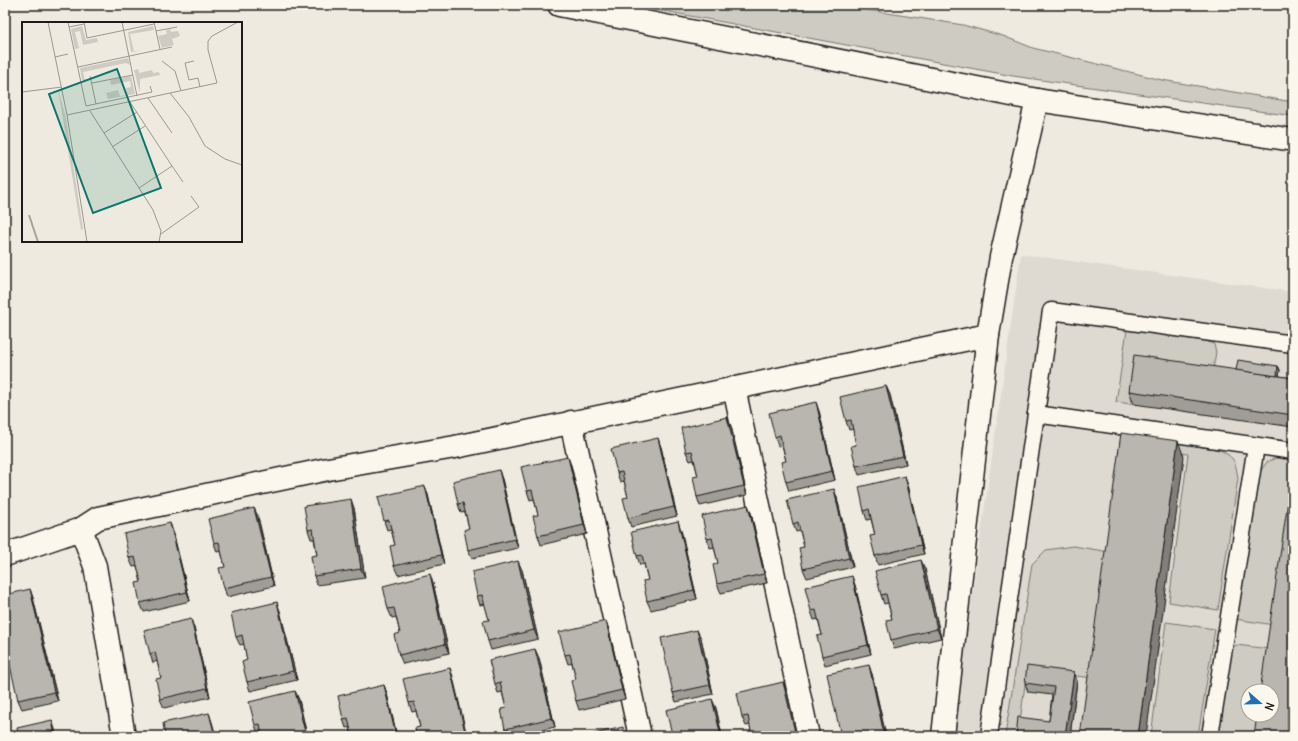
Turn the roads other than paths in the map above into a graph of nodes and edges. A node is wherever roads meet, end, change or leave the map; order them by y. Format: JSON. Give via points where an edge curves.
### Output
{"nodes":[{"id":1,"x":559,"y":5,"type":"edge"},
{"id":2,"x":1036,"y":100,"type":"junction"},
{"id":3,"x":1293,"y":140,"type":"edge"},
{"id":4,"x":988,"y":335,"type":"junction"},
{"id":5,"x":1293,"y":344,"type":"edge"},
{"id":6,"x":734,"y":388,"type":"junction"},
{"id":7,"x":1036,"y":414,"type":"junction"},
{"id":8,"x":571,"y":422,"type":"junction"},
{"id":9,"x":1256,"y":446,"type":"junction"},
{"id":10,"x":1293,"y":451,"type":"edge"},
{"id":11,"x":81,"y":529,"type":"junction"},
{"id":12,"x":5,"y":555,"type":"edge"},
{"id":13,"x":124,"y":736,"type":"edge"},
{"id":14,"x":640,"y":736,"type":"edge"},
{"id":15,"x":808,"y":736,"type":"edge"},
{"id":16,"x":942,"y":736,"type":"edge"},
{"id":17,"x":989,"y":736,"type":"edge"},
{"id":18,"x":1210,"y":736,"type":"edge"}],
"edges":[{"from":1,"to":2,"type":"street"},
{"from":2,"to":3,"type":"street"},
{"from":2,"to":4,"type":"street","via":[[1001,257]]},
{"from":4,"to":6,"type":"street"},
{"from":4,"to":16,"type":"street"},
{"from":5,"to":7,"type":"lane","via":[[1050,311]]},
{"from":6,"to":8,"type":"street"},
{"from":6,"to":15,"type":"street"},
{"from":7,"to":9,"type":"lane"},
{"from":7,"to":17,"type":"lane"},
{"from":8,"to":11,"type":"street","via":[[328,469],[98,518]]},
{"from":8,"to":14,"type":"street"},
{"from":9,"to":10,"type":"lane"},
{"from":9,"to":18,"type":"lane"},
{"from":11,"to":12,"type":"street"},
{"from":11,"to":13,"type":"street","via":[[95,566]]}]}
